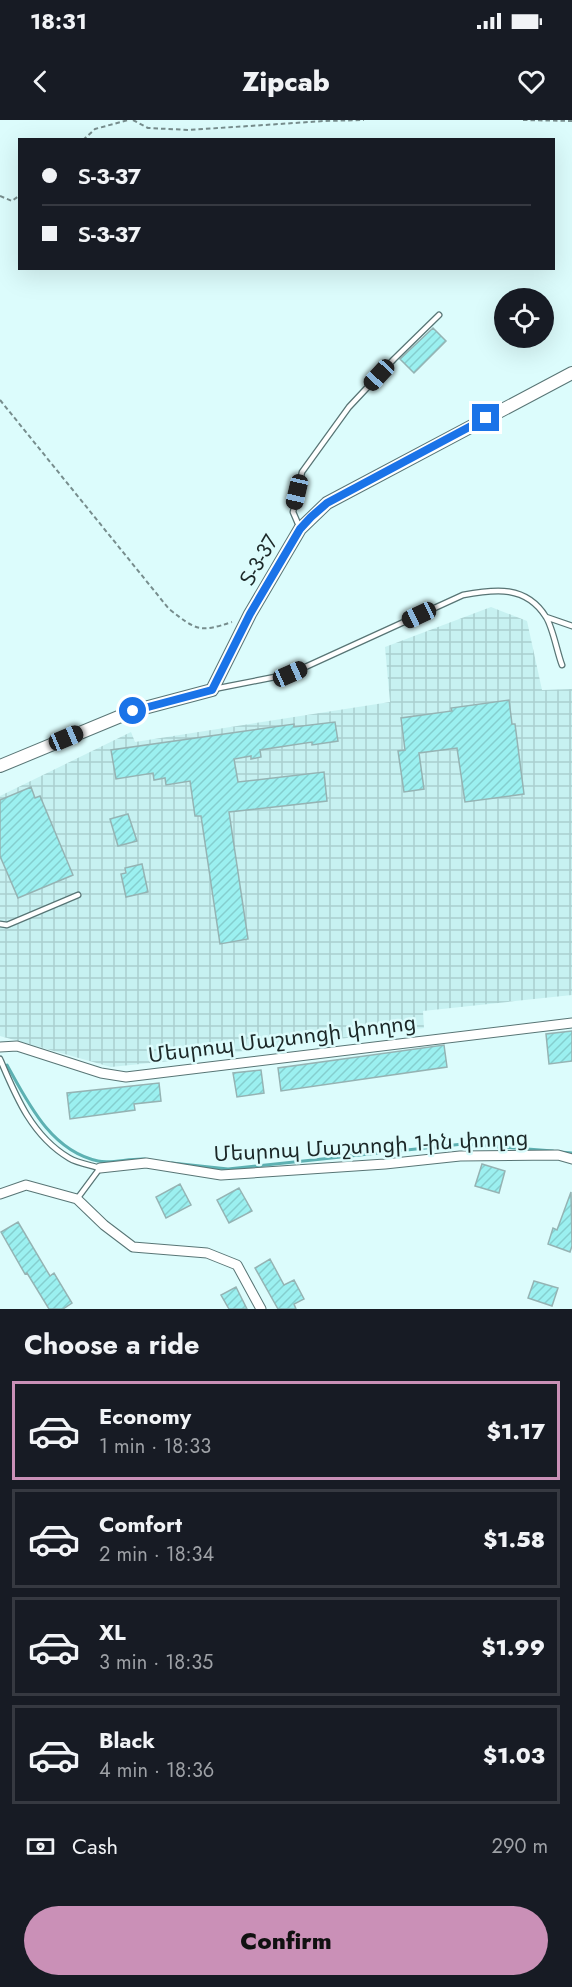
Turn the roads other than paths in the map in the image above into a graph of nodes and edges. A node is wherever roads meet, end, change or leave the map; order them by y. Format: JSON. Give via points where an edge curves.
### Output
{"nodes":[{"id":1,"x":439,"y":315,"type":"dead end"},
{"id":2,"x":572,"y":373,"type":"edge"},
{"id":3,"x":300,"y":529,"type":"junction"},
{"id":4,"x":546,"y":617,"type":"junction"},
{"id":5,"x":572,"y":626,"type":"edge"},
{"id":6,"x":562,"y":665,"type":"dead end"},
{"id":7,"x":212,"y":690,"type":"junction"},
{"id":8,"x":0,"y":766,"type":"edge"},
{"id":9,"x":78,"y":895,"type":"dead end"},
{"id":10,"x":0,"y":924,"type":"edge"},
{"id":11,"x":572,"y":1023,"type":"edge"},
{"id":12,"x":0,"y":1047,"type":"edge"},
{"id":13,"x":0,"y":1059,"type":"edge"},
{"id":14,"x":572,"y":1159,"type":"edge"},
{"id":15,"x":100,"y":1168,"type":"junction"},
{"id":16,"x":0,"y":1194,"type":"edge"},
{"id":17,"x":77,"y":1199,"type":"junction"},
{"id":18,"x":261,"y":1309,"type":"edge"}],
"edges":[{"from":1,"to":3,"type":"lane","via":[[350,407],[302,472],[293,512]]},
{"from":2,"to":3,"type":"main road","name":"Տ-3-37","number":"Տ-3-37","via":[[327,503]]},
{"from":3,"to":7,"type":"main road","name":"Տ-3-37","number":"Տ-3-37","via":[[250,614]]},
{"from":4,"to":5,"type":"lane"},
{"from":4,"to":6,"type":"lane"},
{"from":4,"to":7,"type":"lane","via":[[520,593],[487,591],[463,595],[290,674]]},
{"from":7,"to":8,"type":"main road","via":[[133,711]]},
{"from":9,"to":10,"type":"lane","via":[[7,925]]},
{"from":11,"to":12,"type":"street","name":"Մեսրոպ Մաշտոցի փողոց","via":[[126,1077],[17,1046]]},
{"from":13,"to":15,"type":"lane","via":[[16,1098],[40,1136],[70,1159]]},
{"from":14,"to":15,"type":"street","name":"Մեսրոպ Մաշտոցի 1-ին փողոց","via":[[558,1155],[460,1156],[222,1175],[146,1162]]},
{"from":15,"to":17,"type":"lane"},
{"from":16,"to":17,"type":"street","via":[[26,1185]]},
{"from":17,"to":18,"type":"street","via":[[133,1247],[207,1252],[237,1265]]}]}
